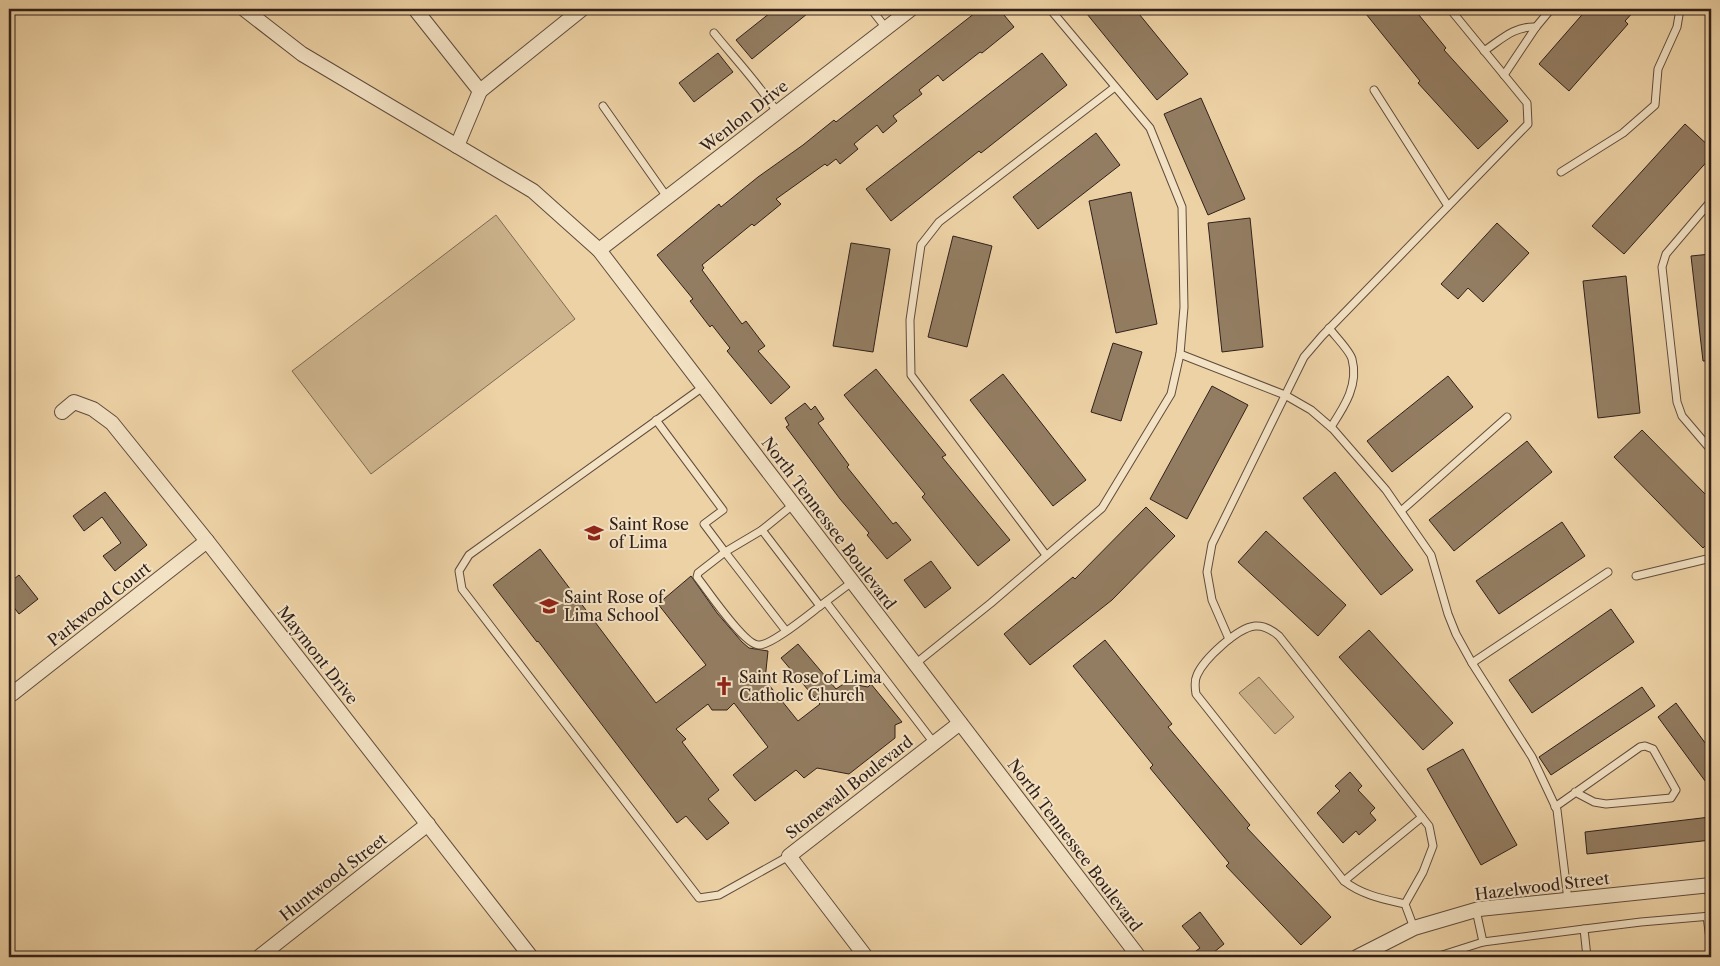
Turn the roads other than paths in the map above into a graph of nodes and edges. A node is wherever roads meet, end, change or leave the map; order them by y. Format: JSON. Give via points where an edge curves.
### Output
{"nodes":[{"id":1,"x":244,"y":9,"type":"edge"},
{"id":2,"x":414,"y":9,"type":"edge"},
{"id":3,"x":582,"y":9,"type":"edge"},
{"id":4,"x":871,"y":9,"type":"edge"},
{"id":5,"x":911,"y":9,"type":"edge"},
{"id":6,"x":1050,"y":9,"type":"edge"},
{"id":7,"x":1450,"y":9,"type":"edge"},
{"id":8,"x":1551,"y":9,"type":"edge"},
{"id":9,"x":1680,"y":9,"type":"edge"},
{"id":10,"x":1536,"y":27,"type":"junction"},
{"id":11,"x":886,"y":28,"type":"junction"},
{"id":12,"x":714,"y":34,"type":"dead end"},
{"id":13,"x":1484,"y":51,"type":"junction"},
{"id":14,"x":1504,"y":75,"type":"junction"},
{"id":15,"x":1115,"y":86,"type":"junction"},
{"id":16,"x":1374,"y":90,"type":"dead end"},
{"id":17,"x":480,"y":91,"type":"junction"},
{"id":18,"x":603,"y":106,"type":"dead end"},
{"id":19,"x":777,"y":112,"type":"junction"},
{"id":20,"x":457,"y":146,"type":"junction"},
{"id":21,"x":1561,"y":172,"type":"dead end"},
{"id":22,"x":667,"y":197,"type":"junction"},
{"id":23,"x":1711,"y":201,"type":"edge"},
{"id":24,"x":1448,"y":206,"type":"junction"},
{"id":25,"x":599,"y":250,"type":"junction"},
{"id":26,"x":1329,"y":328,"type":"junction"},
{"id":27,"x":1180,"y":354,"type":"junction"},
{"id":28,"x":703,"y":387,"type":"junction"},
{"id":29,"x":1285,"y":395,"type":"junction"},
{"id":30,"x":62,"y":412,"type":"dead end"},
{"id":31,"x":1507,"y":417,"type":"dead end"},
{"id":32,"x":656,"y":420,"type":"junction"},
{"id":33,"x":1331,"y":427,"type":"junction"},
{"id":34,"x":1711,"y":450,"type":"edge"},
{"id":35,"x":794,"y":504,"type":"junction"},
{"id":36,"x":1400,"y":511,"type":"junction"},
{"id":37,"x":762,"y":530,"type":"junction"},
{"id":38,"x":207,"y":542,"type":"junction"},
{"id":39,"x":725,"y":552,"type":"junction"},
{"id":40,"x":1046,"y":555,"type":"junction"},
{"id":41,"x":1711,"y":558,"type":"edge"},
{"id":42,"x":1608,"y":572,"type":"dead end"},
{"id":43,"x":1636,"y":576,"type":"dead end"},
{"id":44,"x":852,"y":582,"type":"junction"},
{"id":45,"x":823,"y":604,"type":"junction"},
{"id":46,"x":786,"y":631,"type":"junction"},
{"id":47,"x":1229,"y":639,"type":"junction"},
{"id":48,"x":1472,"y":663,"type":"junction"},
{"id":49,"x":914,"y":664,"type":"junction"},
{"id":50,"x":12,"y":694,"type":"dead end"},
{"id":51,"x":960,"y":723,"type":"junction"},
{"id":52,"x":934,"y":743,"type":"junction"},
{"id":53,"x":1575,"y":792,"type":"junction"},
{"id":54,"x":1555,"y":807,"type":"junction"},
{"id":55,"x":1422,"y":817,"type":"junction"},
{"id":56,"x":428,"y":824,"type":"junction"},
{"id":57,"x":789,"y":856,"type":"junction"},
{"id":58,"x":1344,"y":881,"type":"junction"},
{"id":59,"x":1710,"y":885,"type":"edge"},
{"id":60,"x":1568,"y":900,"type":"junction"},
{"id":61,"x":1405,"y":904,"type":"junction"},
{"id":62,"x":1711,"y":906,"type":"edge"},
{"id":63,"x":1476,"y":910,"type":"junction"},
{"id":64,"x":1709,"y":916,"type":"edge"},
{"id":65,"x":1414,"y":928,"type":"junction"},
{"id":66,"x":1584,"y":929,"type":"junction"},
{"id":67,"x":1483,"y":942,"type":"junction"},
{"id":68,"x":1711,"y":947,"type":"edge"},
{"id":69,"x":259,"y":957,"type":"edge"},
{"id":70,"x":531,"y":957,"type":"edge"},
{"id":71,"x":866,"y":957,"type":"edge"},
{"id":72,"x":1139,"y":957,"type":"edge"},
{"id":73,"x":1356,"y":957,"type":"edge"},
{"id":74,"x":1436,"y":957,"type":"edge"},
{"id":75,"x":1587,"y":957,"type":"edge"}],
"edges":[{"from":1,"to":20,"type":"street","name":"North Tennessee Boulevard","via":[[302,54]]},
{"from":2,"to":17,"type":"street"},
{"from":3,"to":17,"type":"street"},
{"from":4,"to":11,"type":"lane"},
{"from":5,"to":11,"type":"street","name":"Wenlon Drive"},
{"from":6,"to":15,"type":"lane"},
{"from":7,"to":13,"type":"lane"},
{"from":8,"to":10,"type":"lane"},
{"from":9,"to":21,"type":"lane","via":[[1677,27],[1658,69],[1655,104],[1623,133]]},
{"from":10,"to":13,"type":"lane","via":[[1516,29]]},
{"from":10,"to":14,"type":"lane"},
{"from":11,"to":19,"type":"street","name":"Wenlon Drive"},
{"from":12,"to":19,"type":"lane"},
{"from":13,"to":14,"type":"lane"},
{"from":14,"to":24,"type":"lane","via":[[1527,103],[1528,124]]},
{"from":15,"to":27,"type":"lane","via":[[1150,128],[1182,207],[1184,307]]},
{"from":15,"to":40,"type":"lane","via":[[939,222],[921,245],[910,320],[911,375]]},
{"from":16,"to":24,"type":"lane"},
{"from":17,"to":20,"type":"street"},
{"from":18,"to":22,"type":"lane"},
{"from":19,"to":22,"type":"street","name":"Wenlon Drive"},
{"from":20,"to":25,"type":"street","name":"North Tennessee Boulevard","via":[[533,191]]},
{"from":22,"to":25,"type":"street","name":"Wenlon Drive"},
{"from":23,"to":34,"type":"lane","via":[[1666,254],[1662,267],[1677,402],[1682,416]]},
{"from":24,"to":26,"type":"lane"},
{"from":25,"to":28,"type":"street","name":"North Tennessee Boulevard"},
{"from":26,"to":29,"type":"lane","via":[[1304,357]]},
{"from":26,"to":33,"type":"lane","via":[[1352,358],[1354,380],[1346,405]]},
{"from":27,"to":29,"type":"lane"},
{"from":27,"to":40,"type":"lane","via":[[1171,394],[1102,508]]},
{"from":28,"to":32,"type":"lane"},
{"from":28,"to":35,"type":"street","name":"North Tennessee Boulevard"},
{"from":29,"to":33,"type":"lane","via":[[1311,410]]},
{"from":29,"to":47,"type":"lane","via":[[1212,544],[1207,572],[1210,590]]},
{"from":30,"to":38,"type":"street","name":"Maymont Drive","via":[[74,402],[93,409],[112,423]]},
{"from":31,"to":36,"type":"lane"},
{"from":32,"to":39,"type":"lane","via":[[724,510],[704,524]]},
{"from":32,"to":57,"type":"lane","via":[[469,555],[459,571],[462,589],[699,898],[719,895]]},
{"from":33,"to":36,"type":"lane","via":[[1386,490]]},
{"from":35,"to":37,"type":"lane"},
{"from":35,"to":44,"type":"street","name":"North Tennessee Boulevard"},
{"from":36,"to":48,"type":"lane","via":[[1431,555],[1448,614]]},
{"from":37,"to":39,"type":"lane"},
{"from":37,"to":45,"type":"lane"},
{"from":38,"to":50,"type":"street","name":"Parkwood Court"},
{"from":38,"to":56,"type":"street","name":"Maymont Drive"},
{"from":39,"to":46,"type":"lane"},
{"from":39,"to":46,"type":"lane","via":[[698,573],[696,577],[702,585],[753,644],[760,646]]},
{"from":40,"to":49,"type":"lane"},
{"from":41,"to":43,"type":"lane"},
{"from":42,"to":48,"type":"lane"},
{"from":44,"to":45,"type":"lane"},
{"from":44,"to":49,"type":"street","name":"North Tennessee Boulevard"},
{"from":45,"to":46,"type":"lane"},
{"from":45,"to":52,"type":"lane"},
{"from":47,"to":55,"type":"lane","via":[[1255,626],[1270,628],[1279,636]]},
{"from":47,"to":58,"type":"lane","via":[[1206,661],[1197,676],[1196,694]]},
{"from":48,"to":54,"type":"lane","via":[[1532,757]]},
{"from":49,"to":51,"type":"street","name":"North Tennessee Boulevard"},
{"from":51,"to":52,"type":"street","name":"Stonewall Boulevard"},
{"from":51,"to":72,"type":"street","name":"North Tennessee Boulevard"},
{"from":52,"to":57,"type":"street","name":"Stonewall Boulevard"},
{"from":53,"to":53,"type":"lane","via":[[1645,746],[1653,749],[1676,790],[1671,798],[1606,804]]},
{"from":53,"to":54,"type":"lane"},
{"from":54,"to":60,"type":"lane"},
{"from":55,"to":58,"type":"lane"},
{"from":55,"to":61,"type":"lane","via":[[1429,826],[1433,846]]},
{"from":56,"to":69,"type":"street","name":"Huntwood Street"},
{"from":56,"to":70,"type":"street","name":"Maymont Drive"},
{"from":57,"to":71,"type":"street","name":"Stonewall Boulevard"},
{"from":58,"to":61,"type":"lane","via":[[1374,897]]},
{"from":59,"to":60,"type":"street","name":"Hazelwood Street"},
{"from":59,"to":62,"type":"lane"},
{"from":60,"to":63,"type":"street","name":"Hazelwood Street"},
{"from":61,"to":65,"type":"lane"},
{"from":63,"to":65,"type":"street","name":"Hazelwood Street"},
{"from":63,"to":67,"type":"lane"},
{"from":64,"to":66,"type":"lane"},
{"from":64,"to":68,"type":"lane"},
{"from":65,"to":73,"type":"street","name":"Hazelwood Street"},
{"from":66,"to":67,"type":"lane"},
{"from":66,"to":75,"type":"lane"},
{"from":67,"to":74,"type":"lane"}]}
